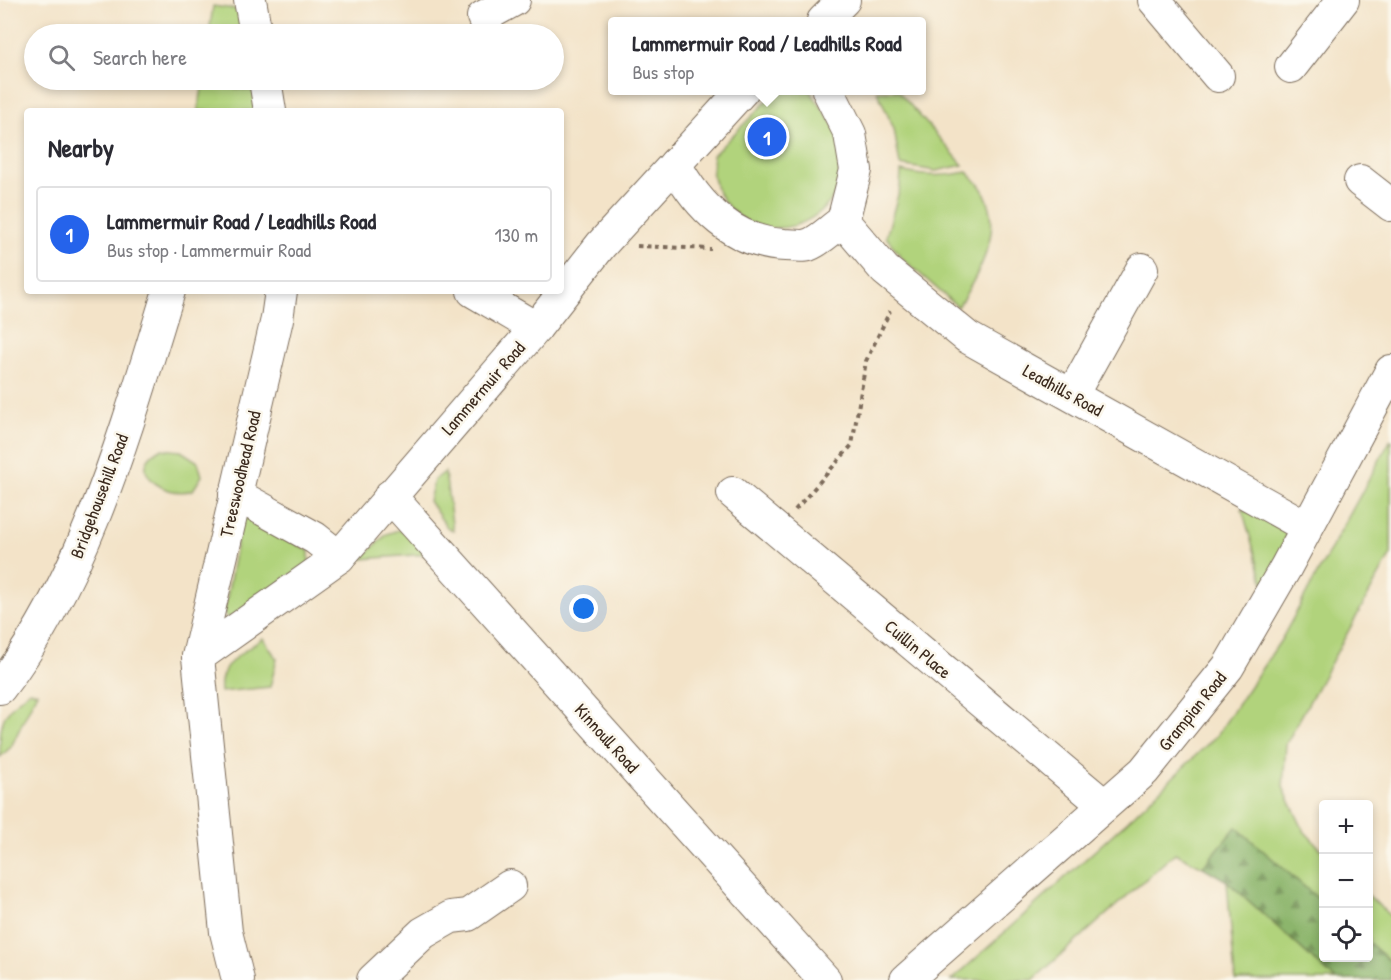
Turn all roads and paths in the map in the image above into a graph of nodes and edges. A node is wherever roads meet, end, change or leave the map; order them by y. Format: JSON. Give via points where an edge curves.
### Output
{"nodes":[{"id":1,"x":250,"y":0,"type":"edge"},
{"id":2,"x":514,"y":0,"type":"edge"},
{"id":3,"x":844,"y":0,"type":"edge"},
{"id":4,"x":1154,"y":0,"type":"edge"},
{"id":5,"x":1343,"y":0,"type":"edge"},
{"id":6,"x":483,"y":17,"type":"dead end"},
{"id":7,"x":827,"y":17,"type":"edge"},
{"id":8,"x":254,"y":24,"type":"edge"},
{"id":9,"x":1291,"y":68,"type":"dead end"},
{"id":10,"x":1218,"y":76,"type":"dead end"},
{"id":11,"x":266,"y":90,"type":"edge"},
{"id":12,"x":738,"y":95,"type":"edge"},
{"id":13,"x":830,"y":95,"type":"edge"},
{"id":14,"x":269,"y":108,"type":"edge"},
{"id":15,"x":675,"y":164,"type":"junction"},
{"id":16,"x":1360,"y":181,"type":"dead end"},
{"id":17,"x":1391,"y":205,"type":"edge"},
{"id":18,"x":843,"y":221,"type":"junction"},
{"id":19,"x":1142,"y":269,"type":"dead end"},
{"id":20,"x":906,"y":287,"type":"junction"},
{"id":21,"x":564,"y":292,"type":"edge"},
{"id":22,"x":168,"y":294,"type":"edge"},
{"id":23,"x":281,"y":294,"type":"edge"},
{"id":24,"x":478,"y":294,"type":"edge"},
{"id":25,"x":563,"y":294,"type":"edge"},
{"id":26,"x":536,"y":328,"type":"junction"},
{"id":27,"x":1391,"y":371,"type":"edge"},
{"id":28,"x":1072,"y":395,"type":"junction"},
{"id":29,"x":733,"y":493,"type":"dead end"},
{"id":30,"x":235,"y":494,"type":"junction"},
{"id":31,"x":390,"y":496,"type":"junction"},
{"id":32,"x":1307,"y":527,"type":"junction"},
{"id":33,"x":777,"y":530,"type":"junction"},
{"id":34,"x":339,"y":557,"type":"junction"},
{"id":35,"x":198,"y":657,"type":"junction"},
{"id":36,"x":0,"y":688,"type":"edge"},
{"id":37,"x":1104,"y":805,"type":"junction"},
{"id":38,"x":510,"y":886,"type":"dead end"},
{"id":39,"x":238,"y":980,"type":"edge"},
{"id":40,"x":373,"y":980,"type":"edge"},
{"id":41,"x":825,"y":980,"type":"edge"},
{"id":42,"x":906,"y":980,"type":"edge"}],
"edges":[{"from":1,"to":8,"type":"street"},
{"from":2,"to":6,"type":"street"},
{"from":3,"to":7,"type":"street"},
{"from":4,"to":10,"type":"street"},
{"from":5,"to":9,"type":"street"},
{"from":11,"to":14,"type":"street"},
{"from":12,"to":15,"type":"street","name":"Lammermuir Road"},
{"from":13,"to":18,"type":"street","via":[[850,134],[856,170]]},
{"from":15,"to":18,"type":"street","via":[[688,189],[725,225],[746,238],[807,245]]},
{"from":15,"to":21,"type":"street","name":"Lammermuir Road"},
{"from":16,"to":17,"type":"street"},
{"from":18,"to":20,"type":"street","name":"Leadhills Road","via":[[885,270]]},
{"from":19,"to":28,"type":"street"},
{"from":20,"to":28,"type":"street","name":"Leadhills Road","via":[[967,337]]},
{"from":20,"to":33,"type":"path","via":[[866,361],[852,445]]},
{"from":22,"to":36,"type":"street","name":"Bridgehousehill Road","via":[[120,447],[64,586]]},
{"from":23,"to":30,"type":"street","name":"Treeswoodhead Road"},
{"from":24,"to":26,"type":"street"},
{"from":25,"to":26,"type":"street","name":"Lammermuir Road"},
{"from":26,"to":31,"type":"street","name":"Lammermuir Road"},
{"from":27,"to":32,"type":"street","name":"Grampian Road"},
{"from":28,"to":32,"type":"street","name":"Leadhills Road"},
{"from":29,"to":33,"type":"street","name":"Cuillin Place"},
{"from":30,"to":34,"type":"street","via":[[315,538]]},
{"from":30,"to":35,"type":"street","name":"Treeswoodhead Road"},
{"from":31,"to":34,"type":"street","name":"Lammermuir Road"},
{"from":31,"to":41,"type":"street","name":"Kinnoull Road"},
{"from":32,"to":37,"type":"street","name":"Grampian Road","via":[[1228,667],[1144,771]]},
{"from":33,"to":37,"type":"street","name":"Cuillin Place"},
{"from":34,"to":35,"type":"street","name":"Lammermuir Road"},
{"from":35,"to":39,"type":"street","name":"Treeswoodhead Road","via":[[225,933]]},
{"from":37,"to":42,"type":"street","name":"Grampian Road"},
{"from":38,"to":40,"type":"street","via":[[468,915],[451,917],[423,933]]}]}
